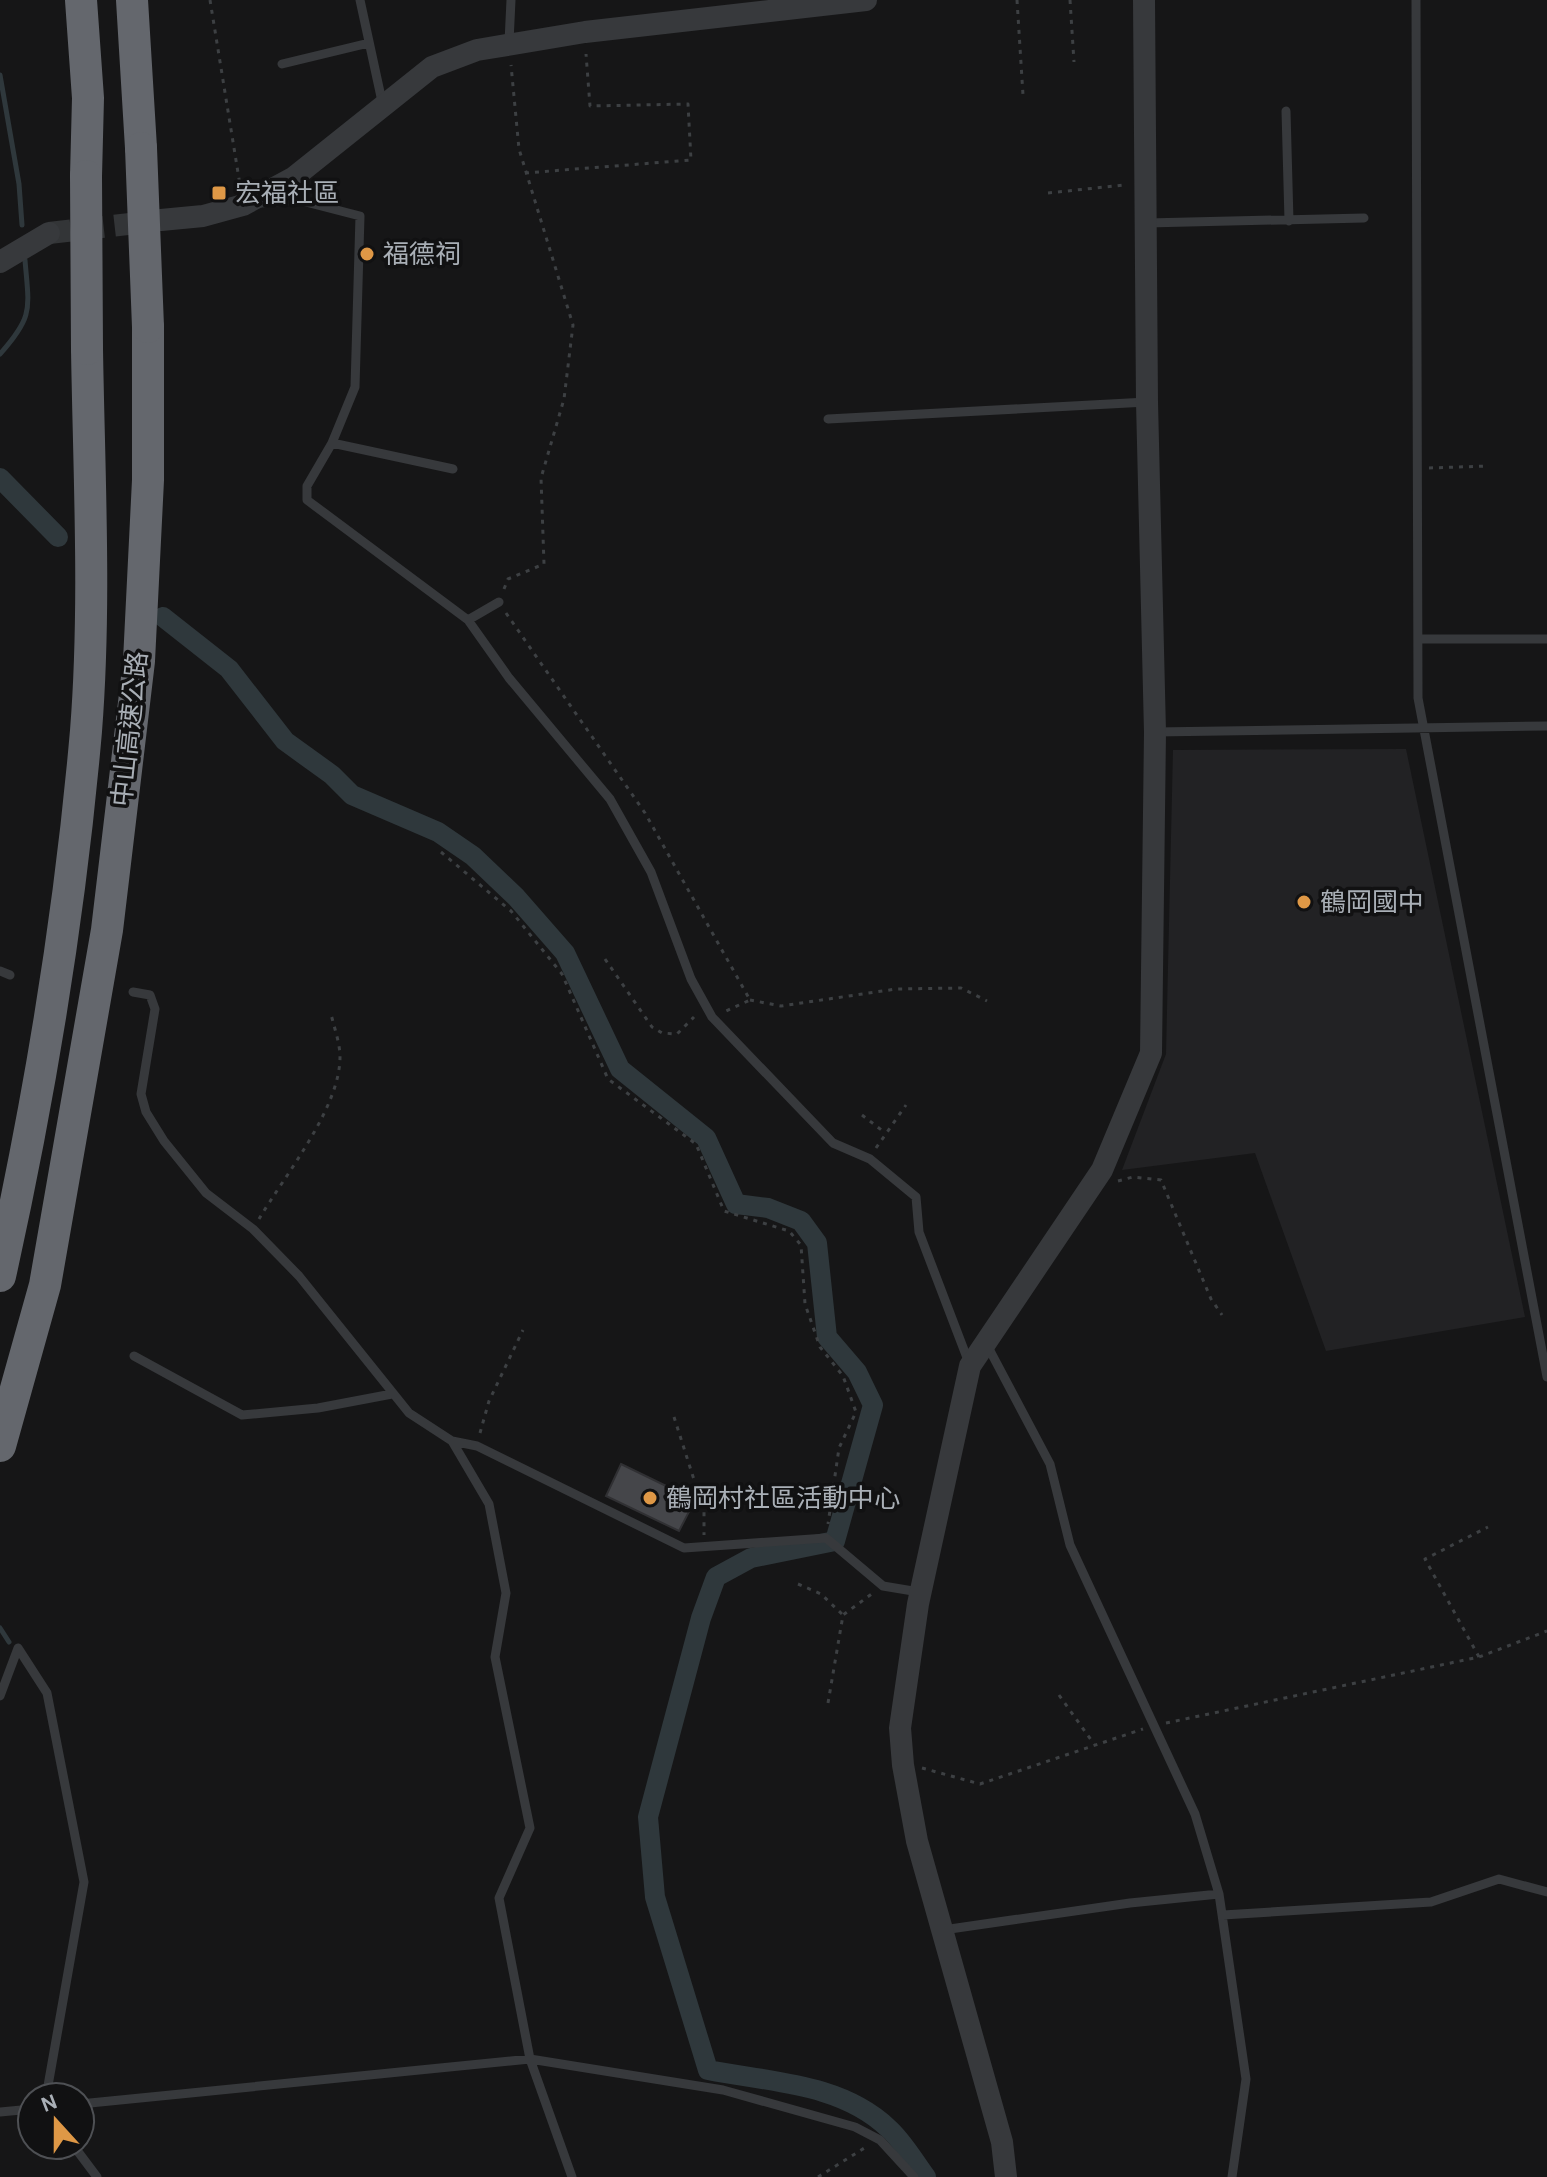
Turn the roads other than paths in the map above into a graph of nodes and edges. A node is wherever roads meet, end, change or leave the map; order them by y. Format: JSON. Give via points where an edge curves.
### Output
{"nodes":[{"id":1,"x":81,"y":0,"type":"edge"},
{"id":2,"x":132,"y":0,"type":"edge"},
{"id":3,"x":360,"y":0,"type":"edge"},
{"id":4,"x":511,"y":0,"type":"edge"},
{"id":5,"x":866,"y":0,"type":"edge"},
{"id":6,"x":1144,"y":0,"type":"edge"},
{"id":7,"x":1416,"y":0,"type":"edge"},
{"id":8,"x":509,"y":42,"type":"junction"},
{"id":9,"x":369,"y":43,"type":"junction"},
{"id":10,"x":282,"y":64,"type":"dead end"},
{"id":11,"x":383,"y":106,"type":"junction"},
{"id":12,"x":1286,"y":111,"type":"dead end"},
{"id":13,"x":243,"y":205,"type":"junction"},
{"id":14,"x":1364,"y":218,"type":"dead end"},
{"id":15,"x":161,"y":220,"type":"tunnel mouth"},
{"id":16,"x":1289,"y":221,"type":"junction"},
{"id":17,"x":1147,"y":223,"type":"junction"},
{"id":18,"x":49,"y":233,"type":"tunnel mouth"},
{"id":19,"x":0,"y":262,"type":"edge"},
{"id":20,"x":1147,"y":402,"type":"junction"},
{"id":21,"x":828,"y":419,"type":"dead end"},
{"id":22,"x":332,"y":443,"type":"junction"},
{"id":23,"x":453,"y":469,"type":"dead end"},
{"id":24,"x":499,"y":602,"type":"road end"},
{"id":25,"x":468,"y":620,"type":"junction"},
{"id":26,"x":1418,"y":639,"type":"junction"},
{"id":27,"x":1547,"y":639,"type":"edge"},
{"id":28,"x":1547,"y":726,"type":"edge"},
{"id":29,"x":1423,"y":728,"type":"junction"},
{"id":30,"x":1155,"y":732,"type":"junction"},
{"id":31,"x":133,"y":992,"type":"dead end"},
{"id":32,"x":0,"y":1276,"type":"edge"},
{"id":33,"x":984,"y":1340,"type":"junction"},
{"id":34,"x":134,"y":1356,"type":"dead end"},
{"id":35,"x":970,"y":1366,"type":"junction"},
{"id":36,"x":1547,"y":1377,"type":"edge"},
{"id":37,"x":392,"y":1394,"type":"junction"},
{"id":38,"x":452,"y":1441,"type":"junction"},
{"id":39,"x":0,"y":1446,"type":"edge"},
{"id":40,"x":921,"y":1592,"type":"junction"},
{"id":41,"x":0,"y":1696,"type":"edge"},
{"id":42,"x":1547,"y":1892,"type":"edge"},
{"id":43,"x":1219,"y":1894,"type":"junction"},
{"id":44,"x":1223,"y":1915,"type":"junction"},
{"id":45,"x":940,"y":1931,"type":"junction"},
{"id":46,"x":530,"y":2059,"type":"junction"},
{"id":47,"x":49,"y":2081,"type":"edge"},
{"id":48,"x":96,"y":2102,"type":"edge"},
{"id":49,"x":572,"y":2177,"type":"edge"},
{"id":50,"x":914,"y":2177,"type":"edge"},
{"id":51,"x":1006,"y":2177,"type":"edge"},
{"id":52,"x":1232,"y":2177,"type":"edge"}],
"edges":[{"from":1,"to":32,"type":"highway","name":"中山高速公路","bridge":true,"via":[[88,98],[91,579],[86,730],[59,979]]},
{"from":2,"to":39,"type":"highway","name":"中山高速公路","bridge":true,"via":[[148,327],[148,480],[139,661],[107,930],[45,1285]]},
{"from":3,"to":9,"type":"lane"},
{"from":4,"to":8,"type":"lane"},
{"from":5,"to":8,"type":"street"},
{"from":6,"to":17,"type":"street"},
{"from":7,"to":26,"type":"lane"},
{"from":8,"to":11,"type":"street","via":[[432,67]]},
{"from":9,"to":10,"type":"lane"},
{"from":9,"to":11,"type":"lane"},
{"from":11,"to":13,"type":"street","via":[[293,178]]},
{"from":12,"to":16,"type":"lane"},
{"from":13,"to":15,"type":"street"},
{"from":13,"to":22,"type":"lane","via":[[298,200],[360,216],[355,387]]},
{"from":14,"to":16,"type":"lane"},
{"from":16,"to":17,"type":"lane"},
{"from":17,"to":20,"type":"street"},
{"from":18,"to":19,"type":"street"},
{"from":20,"to":21,"type":"lane"},
{"from":20,"to":30,"type":"street"},
{"from":22,"to":23,"type":"lane"},
{"from":22,"to":25,"type":"lane","via":[[307,486],[307,500]]},
{"from":24,"to":25,"type":"lane"},
{"from":25,"to":35,"type":"lane","via":[[610,799],[651,872],[691,979],[712,1017],[833,1143],[870,1159],[916,1197],[919,1232]]},
{"from":26,"to":27,"type":"lane"},
{"from":26,"to":29,"type":"lane"},
{"from":28,"to":29,"type":"lane"},
{"from":29,"to":30,"type":"lane"},
{"from":29,"to":36,"type":"lane"},
{"from":30,"to":33,"type":"street","via":[[1151,1053],[1102,1170]]},
{"from":31,"to":37,"type":"lane","via":[[150,995],[155,1009],[141,1094],[164,1141],[206,1193],[253,1229],[299,1276]]},
{"from":33,"to":35,"type":"street"},
{"from":33,"to":43,"type":"lane","via":[[1050,1464],[1070,1545],[1195,1814]]},
{"from":34,"to":37,"type":"lane","via":[[242,1415]]},
{"from":35,"to":40,"type":"street"},
{"from":37,"to":38,"type":"lane","via":[[409,1413]]},
{"from":38,"to":40,"type":"lane","via":[[477,1446],[684,1548],[826,1538],[883,1586]]},
{"from":38,"to":46,"type":"lane","via":[[489,1504],[506,1593],[495,1657],[530,1828],[499,1898]]},
{"from":40,"to":45,"type":"street","via":[[900,1728],[903,1765]]},
{"from":41,"to":47,"type":"lane","via":[[18,1648],[47,1693],[84,1882]]},
{"from":42,"to":44,"type":"lane","via":[[1499,1879],[1431,1902]]},
{"from":43,"to":44,"type":"lane"},
{"from":43,"to":45,"type":"lane"},
{"from":44,"to":52,"type":"lane","via":[[1246,2079]]},
{"from":45,"to":51,"type":"street","via":[[995,2113]]},
{"from":46,"to":48,"type":"lane"},
{"from":46,"to":49,"type":"lane"},
{"from":46,"to":50,"type":"lane","via":[[723,2090],[855,2127],[880,2140]]}]}
